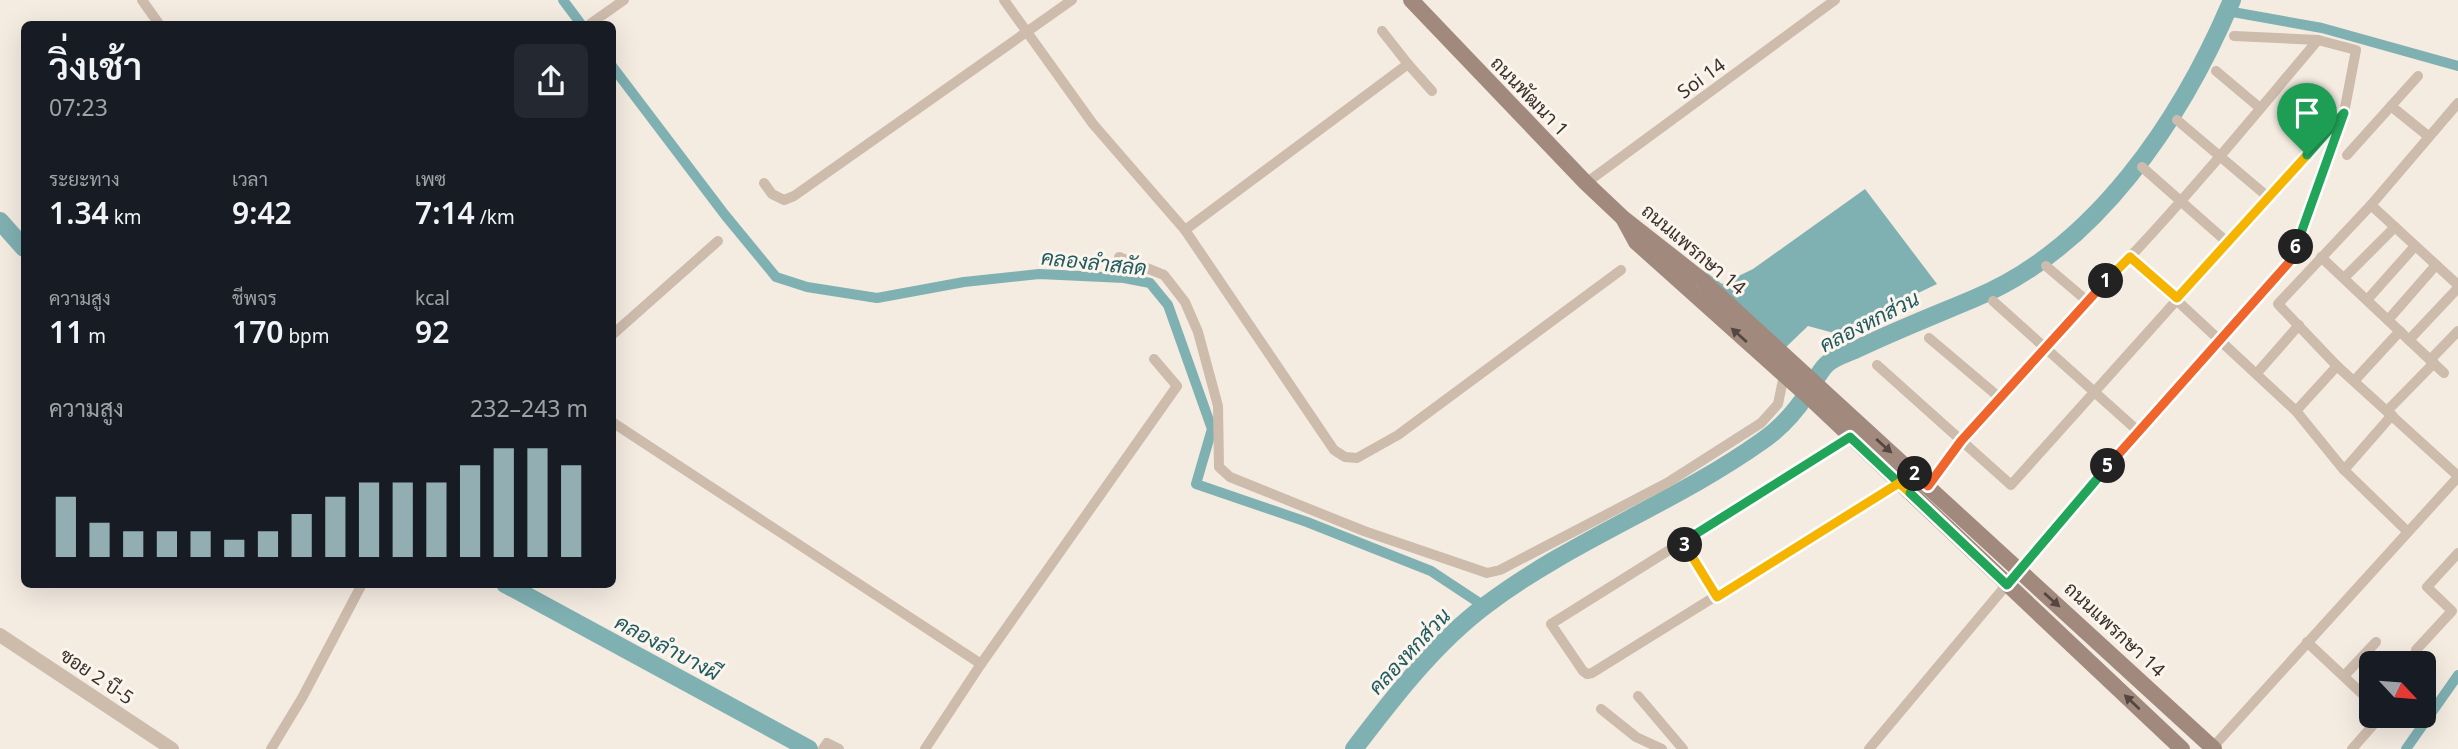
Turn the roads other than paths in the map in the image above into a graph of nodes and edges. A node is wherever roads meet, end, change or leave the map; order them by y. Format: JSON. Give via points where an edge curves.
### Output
{"nodes":[{"id":1,"x":142,"y":0,"type":"edge"},
{"id":2,"x":601,"y":0,"type":"edge"},
{"id":3,"x":624,"y":0,"type":"edge"},
{"id":4,"x":1004,"y":0,"type":"edge"},
{"id":5,"x":1072,"y":0,"type":"edge"},
{"id":6,"x":1411,"y":0,"type":"edge"},
{"id":7,"x":1835,"y":0,"type":"edge"},
{"id":8,"x":609,"y":10,"type":"junction"},
{"id":9,"x":157,"y":21,"type":"edge"},
{"id":10,"x":594,"y":21,"type":"edge"},
{"id":11,"x":1382,"y":31,"type":"dead end"},
{"id":12,"x":1027,"y":32,"type":"junction"},
{"id":13,"x":2234,"y":36,"type":"dead end"},
{"id":14,"x":2318,"y":40,"type":"junction"},
{"id":15,"x":1408,"y":64,"type":"junction"},
{"id":16,"x":2216,"y":71,"type":"dead end"},
{"id":17,"x":2418,"y":76,"type":"dead end"},
{"id":18,"x":1432,"y":92,"type":"dead end"},
{"id":19,"x":2458,"y":103,"type":"edge"},
{"id":20,"x":2391,"y":106,"type":"junction"},
{"id":21,"x":2260,"y":108,"type":"junction"},
{"id":22,"x":2344,"y":113,"type":"junction"},
{"id":23,"x":2177,"y":120,"type":"dead end"},
{"id":24,"x":2428,"y":136,"type":"junction"},
{"id":25,"x":2347,"y":155,"type":"dead end"},
{"id":26,"x":2220,"y":156,"type":"junction"},
{"id":27,"x":2142,"y":167,"type":"dead end"},
{"id":28,"x":764,"y":183,"type":"dead end"},
{"id":29,"x":1586,"y":183,"type":"junction"},
{"id":30,"x":2268,"y":197,"type":"junction"},
{"id":31,"x":2180,"y":201,"type":"junction"},
{"id":32,"x":2371,"y":205,"type":"junction"},
{"id":33,"x":1623,"y":218,"type":"joint"},
{"id":34,"x":2395,"y":227,"type":"junction"},
{"id":35,"x":1185,"y":230,"type":"junction"},
{"id":36,"x":718,"y":241,"type":"dead end"},
{"id":37,"x":2227,"y":242,"type":"junction"},
{"id":38,"x":2415,"y":246,"type":"junction"},
{"id":39,"x":1119,"y":257,"type":"dead end"},
{"id":40,"x":2130,"y":257,"type":"junction"},
{"id":41,"x":2321,"y":257,"type":"junction"},
{"id":42,"x":2436,"y":265,"type":"junction"},
{"id":43,"x":2046,"y":266,"type":"dead end"},
{"id":44,"x":1621,"y":270,"type":"dead end"},
{"id":45,"x":2344,"y":278,"type":"junction"},
{"id":46,"x":2458,"y":286,"type":"edge"},
{"id":47,"x":2177,"y":298,"type":"junction"},
{"id":48,"x":2086,"y":300,"type":"junction"},
{"id":49,"x":2367,"y":300,"type":"junction"},
{"id":50,"x":1993,"y":301,"type":"dead end"},
{"id":51,"x":2388,"y":320,"type":"junction"},
{"id":52,"x":2299,"y":325,"type":"junction"},
{"id":53,"x":616,"y":331,"type":"edge"},
{"id":54,"x":2400,"y":331,"type":"junction"},
{"id":55,"x":2458,"y":331,"type":"edge"},
{"id":56,"x":1929,"y":338,"type":"dead end"},
{"id":57,"x":2220,"y":340,"type":"junction"},
{"id":58,"x":2409,"y":340,"type":"junction"},
{"id":59,"x":2044,"y":348,"type":"junction"},
{"id":60,"x":1154,"y":359,"type":"dead end"},
{"id":61,"x":2432,"y":361,"type":"junction"},
{"id":62,"x":1877,"y":365,"type":"dead end"},
{"id":63,"x":2337,"y":366,"type":"junction"},
{"id":64,"x":2257,"y":373,"type":"junction"},
{"id":65,"x":2444,"y":373,"type":"dead end"},
{"id":66,"x":1791,"y":375,"type":"junction"},
{"id":67,"x":2354,"y":381,"type":"junction"},
{"id":68,"x":2093,"y":390,"type":"junction"},
{"id":69,"x":2000,"y":398,"type":"junction"},
{"id":70,"x":1827,"y":404,"type":"junction"},
{"id":71,"x":2296,"y":411,"type":"junction"},
{"id":72,"x":2390,"y":413,"type":"junction"},
{"id":73,"x":616,"y":425,"type":"edge"},
{"id":74,"x":2138,"y":431,"type":"junction"},
{"id":75,"x":1850,"y":437,"type":"junction"},
{"id":76,"x":1961,"y":441,"type":"junction"},
{"id":77,"x":2344,"y":470,"type":"junction"},
{"id":78,"x":1912,"y":472,"type":"junction"},
{"id":79,"x":2458,"y":476,"type":"edge"},
{"id":80,"x":1899,"y":483,"type":"junction"},
{"id":81,"x":1928,"y":486,"type":"junction"},
{"id":82,"x":2408,"y":532,"type":"junction"},
{"id":83,"x":1683,"y":542,"type":"junction"},
{"id":84,"x":2458,"y":553,"type":"edge"},
{"id":85,"x":2019,"y":569,"type":"junction"},
{"id":86,"x":2007,"y":585,"type":"junction"},
{"id":87,"x":360,"y":588,"type":"edge"},
{"id":88,"x":1717,"y":597,"type":"junction"},
{"id":89,"x":0,"y":635,"type":"edge"},
{"id":90,"x":2307,"y":642,"type":"junction"},
{"id":91,"x":2376,"y":642,"type":"dead end"},
{"id":92,"x":2416,"y":650,"type":"dead end"},
{"id":93,"x":981,"y":664,"type":"junction"},
{"id":94,"x":2344,"y":676,"type":"junction"},
{"id":95,"x":2359,"y":690,"type":"edge"},
{"id":96,"x":1638,"y":696,"type":"dead end"},
{"id":97,"x":1601,"y":709,"type":"dead end"},
{"id":98,"x":2370,"y":728,"type":"edge"},
{"id":99,"x":2197,"y":733,"type":"junction"},
{"id":100,"x":2213,"y":748,"type":"edge"},
{"id":101,"x":172,"y":749,"type":"edge"},
{"id":102,"x":271,"y":749,"type":"edge"},
{"id":103,"x":823,"y":749,"type":"edge"},
{"id":104,"x":839,"y":749,"type":"edge"},
{"id":105,"x":925,"y":749,"type":"edge"},
{"id":106,"x":1662,"y":749,"type":"edge"},
{"id":107,"x":1683,"y":749,"type":"edge"},
{"id":108,"x":1869,"y":749,"type":"edge"},
{"id":109,"x":2182,"y":749,"type":"edge"},
{"id":110,"x":2352,"y":749,"type":"edge"}],
"edges":[{"from":1,"to":9,"type":"street"},
{"from":2,"to":8,"type":"street"},
{"from":3,"to":8,"type":"street"},
{"from":4,"to":12,"type":"street"},
{"from":5,"to":12,"type":"street"},
{"from":6,"to":29,"type":"main road","name":"ถนนพัฒนา 1"},
{"from":7,"to":29,"type":"street","name":"Soi 14"},
{"from":8,"to":10,"type":"street"},
{"from":11,"to":15,"type":"street"},
{"from":12,"to":28,"type":"street","via":[[794,195],[777,198]]},
{"from":12,"to":35,"type":"street","via":[[1093,124]]},
{"from":13,"to":14,"type":"street"},
{"from":14,"to":21,"type":"street"},
{"from":14,"to":22,"type":"street","via":[[2356,50]]},
{"from":15,"to":18,"type":"street"},
{"from":15,"to":35,"type":"street"},
{"from":16,"to":21,"type":"street"},
{"from":17,"to":20,"type":"street"},
{"from":19,"to":24,"type":"street"},
{"from":20,"to":24,"type":"street"},
{"from":20,"to":25,"type":"street"},
{"from":21,"to":26,"type":"street"},
{"from":22,"to":30,"type":"street"},
{"from":22,"to":57,"type":"street","via":[[2292,259]]},
{"from":23,"to":26,"type":"street"},
{"from":24,"to":32,"type":"street"},
{"from":26,"to":30,"type":"street"},
{"from":26,"to":31,"type":"street"},
{"from":27,"to":31,"type":"street"},
{"from":29,"to":33,"type":"main road","name":"ถนนพัฒนา 1"},
{"from":30,"to":37,"type":"street"},
{"from":31,"to":37,"type":"street"},
{"from":31,"to":40,"type":"street"},
{"from":32,"to":34,"type":"street"},
{"from":32,"to":41,"type":"street"},
{"from":33,"to":66,"type":"main road","name":"ถนนแพรกษา 14","via":[[1702,280]]},
{"from":34,"to":38,"type":"street"},
{"from":34,"to":45,"type":"street"},
{"from":35,"to":44,"type":"street","via":[[1334,450],[1345,457],[1357,458],[1401,433]]},
{"from":36,"to":53,"type":"street"},
{"from":37,"to":47,"type":"street"},
{"from":38,"to":42,"type":"street"},
{"from":38,"to":49,"type":"street"},
{"from":39,"to":66,"type":"street","via":[[1164,275],[1185,302],[1198,332],[1217,406],[1219,467],[1230,477],[1364,531],[1487,573],[1721,451],[1761,423],[1778,404]]},
{"from":40,"to":47,"type":"street"},
{"from":40,"to":48,"type":"street"},
{"from":41,"to":45,"type":"street"},
{"from":41,"to":52,"type":"street","via":[[2278,304]]},
{"from":42,"to":46,"type":"street"},
{"from":42,"to":51,"type":"street"},
{"from":43,"to":48,"type":"street"},
{"from":45,"to":49,"type":"street"},
{"from":46,"to":58,"type":"street"},
{"from":47,"to":57,"type":"street"},
{"from":47,"to":68,"type":"street"},
{"from":48,"to":59,"type":"street"},
{"from":49,"to":51,"type":"street"},
{"from":50,"to":59,"type":"street"},
{"from":51,"to":54,"type":"street"},
{"from":52,"to":63,"type":"street"},
{"from":52,"to":64,"type":"street"},
{"from":54,"to":58,"type":"street"},
{"from":54,"to":67,"type":"street"},
{"from":55,"to":61,"type":"street"},
{"from":56,"to":69,"type":"street"},
{"from":57,"to":64,"type":"street"},
{"from":57,"to":74,"type":"street"},
{"from":58,"to":61,"type":"street"},
{"from":59,"to":68,"type":"street"},
{"from":59,"to":69,"type":"street"},
{"from":60,"to":93,"type":"street","via":[[1177,386]]},
{"from":61,"to":65,"type":"street"},
{"from":61,"to":72,"type":"street"},
{"from":62,"to":76,"type":"street"},
{"from":63,"to":67,"type":"street"},
{"from":63,"to":71,"type":"street"},
{"from":64,"to":71,"type":"street"},
{"from":66,"to":70,"type":"main road","name":"ถนนแพรกษา 14"},
{"from":67,"to":72,"type":"street"},
{"from":68,"to":74,"type":"street"},
{"from":68,"to":76,"type":"street","via":[[2011,485]]},
{"from":69,"to":76,"type":"street"},
{"from":70,"to":75,"type":"main road","name":"ถนนแพรกษา 14"},
{"from":70,"to":78,"type":"main road","name":"ถนนแพรกษา 14","one_way":true},
{"from":71,"to":77,"type":"street"},
{"from":72,"to":77,"type":"street"},
{"from":72,"to":79,"type":"street"},
{"from":73,"to":93,"type":"street"},
{"from":74,"to":85,"type":"street"},
{"from":75,"to":80,"type":"main road","name":"ถนนแพรกษา 14"},
{"from":75,"to":83,"type":"street"},
{"from":76,"to":81,"type":"street"},
{"from":77,"to":82,"type":"street"},
{"from":78,"to":80,"type":"street"},
{"from":78,"to":81,"type":"main road","name":"ถนนแพรกษา 14"},
{"from":79,"to":82,"type":"street"},
{"from":80,"to":86,"type":"main road","name":"ถนนแพรกษา 14"},
{"from":80,"to":88,"type":"street"},
{"from":81,"to":85,"type":"main road","name":"ถนนแพรกษา 14"},
{"from":82,"to":90,"type":"street"},
{"from":83,"to":88,"type":"street"},
{"from":83,"to":88,"type":"street","via":[[1551,627],[1587,674]]},
{"from":84,"to":92,"type":"street","via":[[2427,587],[2452,611]]},
{"from":85,"to":86,"type":"street"},
{"from":85,"to":99,"type":"main road","name":"ถนนแพรกษา 14","one_way":true},
{"from":86,"to":108,"type":"street"},
{"from":109,"to":86,"type":"main road","name":"ถนนแพรกษา 14","one_way":true},
{"from":87,"to":102,"type":"street"},
{"from":89,"to":101,"type":"street","name":"ซอย 2 บี-5"},
{"from":90,"to":94,"type":"street"},
{"from":90,"to":100,"type":"street"},
{"from":91,"to":94,"type":"street"},
{"from":93,"to":105,"type":"street"},
{"from":94,"to":95,"type":"street"},
{"from":96,"to":107,"type":"street"},
{"from":97,"to":106,"type":"street","via":[[1636,737]]},
{"from":98,"to":110,"type":"street"},
{"from":99,"to":100,"type":"main road","name":"ถนนแพรกษา 14"},
{"from":99,"to":109,"type":"main road"},
{"from":103,"to":104,"type":"street","via":[[827,743]]}]}
